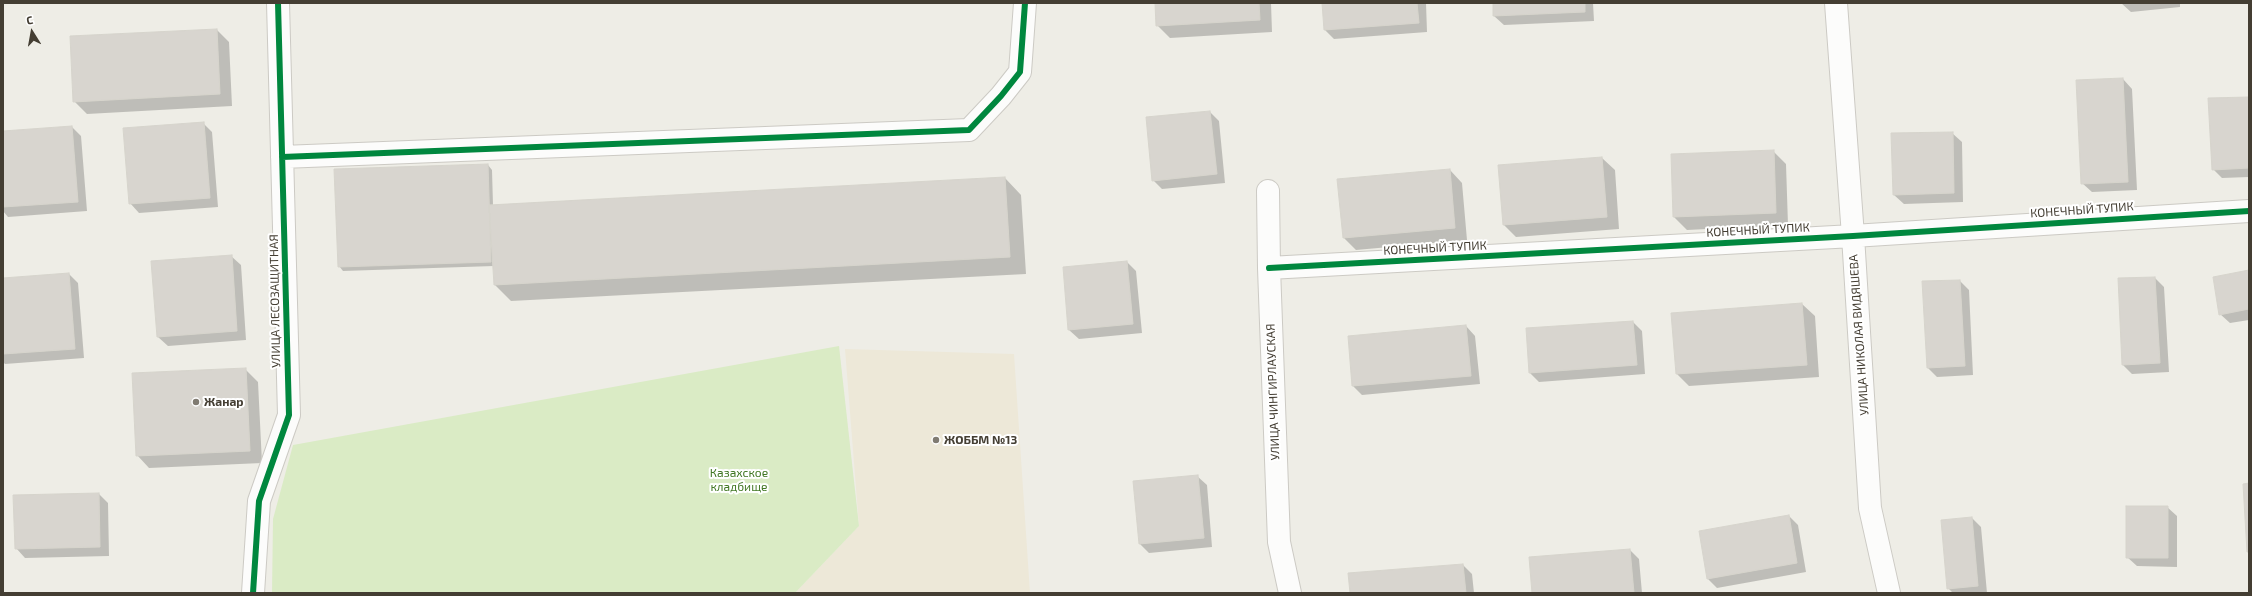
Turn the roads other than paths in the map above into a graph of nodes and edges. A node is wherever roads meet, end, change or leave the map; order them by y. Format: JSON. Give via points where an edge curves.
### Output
{"nodes":[{"id":1,"x":278,"y":3,"type":"edge"},
{"id":2,"x":1025,"y":3,"type":"edge"},
{"id":3,"x":1836,"y":3,"type":"edge"},
{"id":4,"x":282,"y":157,"type":"junction"},
{"id":5,"x":1268,"y":191,"type":"dead end"},
{"id":6,"x":2249,"y":211,"type":"edge"},
{"id":7,"x":1853,"y":236,"type":"junction"},
{"id":8,"x":1269,"y":268,"type":"junction"},
{"id":9,"x":253,"y":593,"type":"edge"},
{"id":10,"x":1290,"y":593,"type":"edge"},
{"id":11,"x":1889,"y":593,"type":"edge"}],
"edges":[{"from":1,"to":4,"type":"street","name":"УЛИЦА ЛЕСОЗАЩИТНАЯ"},
{"from":2,"to":4,"type":"street","via":[[1020,72],[1002,96],[969,130]]},
{"from":3,"to":7,"type":"street","name":"УЛИЦА НИКОЛАЯ ВИДЯШЕВА"},
{"from":4,"to":9,"type":"street","name":"УЛИЦА ЛЕСОЗАЩИТНАЯ","via":[[289,415],[259,501]]},
{"from":5,"to":8,"type":"street","name":"УЛИЦА ЧИНГИРЛАУСКАЯ"},
{"from":6,"to":7,"type":"street","name":"КОНЕЧНЫЙ ТУПИК"},
{"from":7,"to":8,"type":"street","name":"КОНЕЧНЫЙ ТУПИК"},
{"from":7,"to":11,"type":"street","name":"УЛИЦА НИКОЛАЯ ВИДЯШЕВА","via":[[1870,508]]},
{"from":8,"to":10,"type":"street","name":"УЛИЦА ЧИНГИРЛАУСКАЯ","via":[[1279,542]]}]}
